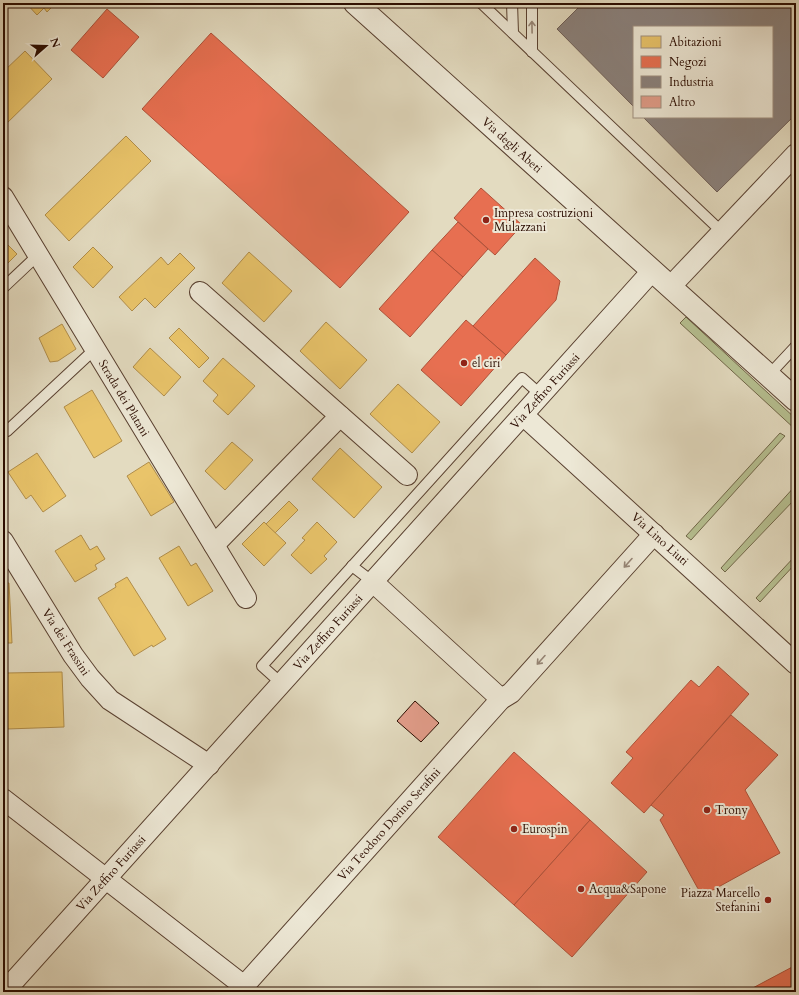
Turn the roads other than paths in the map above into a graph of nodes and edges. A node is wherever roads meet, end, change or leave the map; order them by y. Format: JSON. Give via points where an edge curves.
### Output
{"nodes":[{"id":1,"x":355,"y":3,"type":"edge"},
{"id":2,"x":481,"y":3,"type":"edge"},
{"id":3,"x":512,"y":3,"type":"edge"},
{"id":4,"x":532,"y":3,"type":"edge"},
{"id":5,"x":513,"y":33,"type":"junction"},
{"id":6,"x":532,"y":52,"type":"junction"},
{"id":7,"x":796,"y":154,"type":"edge"},
{"id":8,"x":6,"y":208,"type":"edge"},
{"id":9,"x":722,"y":232,"type":"junction"},
{"id":10,"x":38,"y":255,"type":"junction"},
{"id":11,"x":652,"y":271,"type":"junction"},
{"id":12,"x":670,"y":287,"type":"junction"},
{"id":13,"x":3,"y":288,"type":"edge"},
{"id":14,"x":200,"y":292,"type":"dead end"},
{"id":15,"x":796,"y":346,"type":"edge"},
{"id":16,"x":95,"y":349,"type":"junction"},
{"id":17,"x":768,"y":376,"type":"junction"},
{"id":18,"x":541,"y":396,"type":"junction"},
{"id":19,"x":796,"y":400,"type":"edge"},
{"id":20,"x":523,"y":415,"type":"junction"},
{"id":21,"x":340,"y":416,"type":"junction"},
{"id":22,"x":7,"y":431,"type":"dead end"},
{"id":23,"x":407,"y":475,"type":"dead end"},
{"id":24,"x":654,"y":534,"type":"junction"},
{"id":25,"x":3,"y":541,"type":"edge"},
{"id":26,"x":214,"y":545,"type":"junction"},
{"id":27,"x":352,"y":566,"type":"junction"},
{"id":28,"x":373,"y":582,"type":"junction"},
{"id":29,"x":246,"y":598,"type":"dead end"},
{"id":30,"x":796,"y":664,"type":"edge"},
{"id":31,"x":282,"y":684,"type":"junction"},
{"id":32,"x":501,"y":699,"type":"junction"},
{"id":33,"x":209,"y":765,"type":"junction"},
{"id":34,"x":3,"y":799,"type":"edge"},
{"id":35,"x":106,"y":879,"type":"junction"},
{"id":36,"x":246,"y":989,"type":"edge"},
{"id":37,"x":4,"y":992,"type":"edge"}],
"edges":[{"from":1,"to":11,"type":"street","name":"Via degli Abeti"},
{"from":2,"to":5,"type":"lane"},
{"from":3,"to":5,"type":"lane"},
{"from":6,"to":4,"type":"lane","one_way":true},
{"from":5,"to":6,"type":"lane"},
{"from":6,"to":9,"type":"lane"},
{"from":7,"to":9,"type":"street"},
{"from":8,"to":10,"type":"street","name":"Strada dei Platani"},
{"from":9,"to":12,"type":"street"},
{"from":10,"to":13,"type":"lane"},
{"from":10,"to":16,"type":"street","name":"Strada dei Platani"},
{"from":11,"to":12,"type":"street","name":"Via degli Abeti"},
{"from":11,"to":18,"type":"street","name":"Via Zeffiro Furiassi"},
{"from":12,"to":17,"type":"street","name":"Via degli Abeti"},
{"from":14,"to":21,"type":"street"},
{"from":15,"to":17,"type":"lane"},
{"from":16,"to":22,"type":"lane"},
{"from":16,"to":26,"type":"street","name":"Strada dei Platani"},
{"from":17,"to":19,"type":"street","name":"Via degli Abeti"},
{"from":18,"to":20,"type":"street","name":"Via Zeffiro Furiassi"},
{"from":18,"to":27,"type":"lane","via":[[522,378]]},
{"from":20,"to":24,"type":"street","name":"Via Lino Liuti"},
{"from":20,"to":28,"type":"street","name":"Via Zeffiro Furiassi"},
{"from":21,"to":23,"type":"street"},
{"from":21,"to":26,"type":"street"},
{"from":24,"to":30,"type":"street","name":"Via Lino Liuti"},
{"from":24,"to":32,"type":"street","name":"Via Teodoro Dorino Serafini","one_way":true,"via":[[511,693]]},
{"from":25,"to":33,"type":"street","name":"Via dei Frassini","via":[[73,655],[110,700]]},
{"from":26,"to":29,"type":"street","name":"Strada dei Platani"},
{"from":27,"to":28,"type":"lane"},
{"from":27,"to":31,"type":"lane","via":[[262,666]]},
{"from":28,"to":31,"type":"street","name":"Via Zeffiro Furiassi"},
{"from":28,"to":32,"type":"street"},
{"from":31,"to":33,"type":"street","name":"Via Zeffiro Furiassi"},
{"from":32,"to":36,"type":"street","name":"Via Teodoro Dorino Serafini"},
{"from":33,"to":35,"type":"street","name":"Via Zeffiro Furiassi"},
{"from":34,"to":35,"type":"street","name":"Via Teodoro Dorino Serafini"},
{"from":35,"to":36,"type":"street","name":"Via Teodoro Dorino Serafini"},
{"from":35,"to":37,"type":"street","name":"Via Zeffiro Furiassi"}]}
